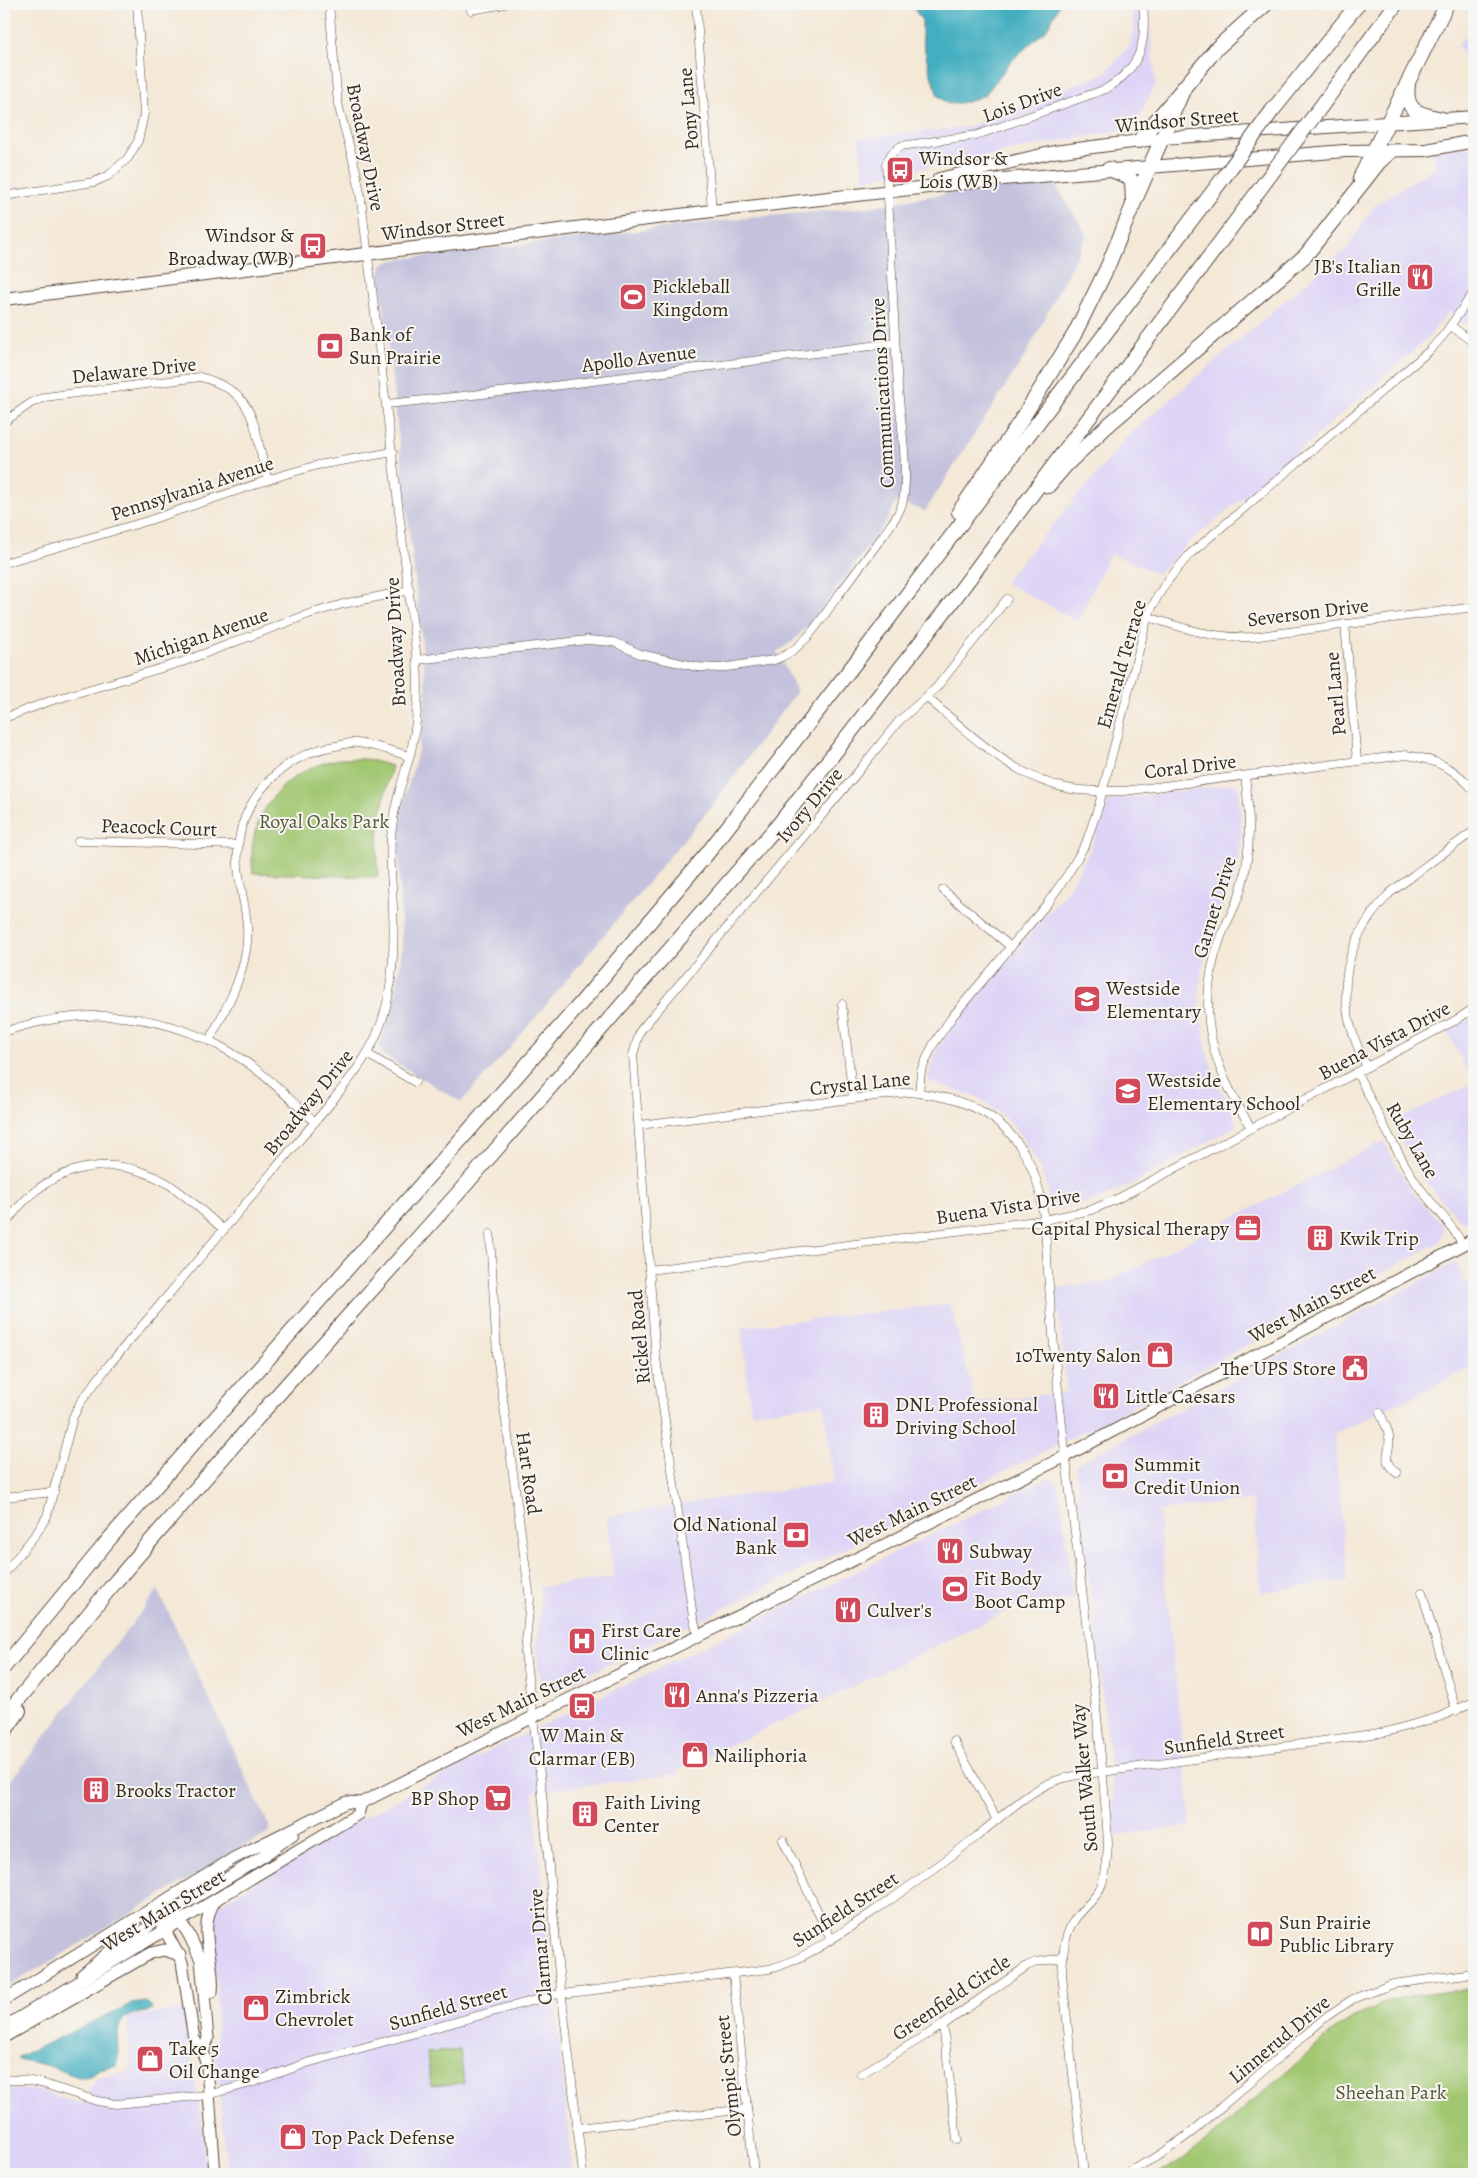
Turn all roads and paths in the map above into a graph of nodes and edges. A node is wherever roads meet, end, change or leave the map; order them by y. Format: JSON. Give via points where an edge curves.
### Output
{"nodes":[{"id":1,"x":137,"y":4,"type":"edge"},
{"id":2,"x":329,"y":4,"type":"edge"},
{"id":3,"x":505,"y":4,"type":"edge"},
{"id":4,"x":696,"y":4,"type":"edge"},
{"id":5,"x":1143,"y":4,"type":"edge"},
{"id":6,"x":1266,"y":4,"type":"edge"},
{"id":7,"x":1358,"y":4,"type":"edge"},
{"id":8,"x":1396,"y":4,"type":"edge"},
{"id":9,"x":1447,"y":4,"type":"edge"},
{"id":10,"x":471,"y":10,"type":"dead end"},
{"id":11,"x":1409,"y":77,"type":"junction"},
{"id":12,"x":1184,"y":88,"type":"junction"},
{"id":13,"x":1474,"y":117,"type":"edge"},
{"id":14,"x":1442,"y":119,"type":"junction"},
{"id":15,"x":1388,"y":122,"type":"junction"},
{"id":16,"x":1163,"y":138,"type":"junction"},
{"id":17,"x":1138,"y":141,"type":"junction"},
{"id":18,"x":1474,"y":141,"type":"edge"},
{"id":19,"x":1372,"y":152,"type":"junction"},
{"id":20,"x":1390,"y":152,"type":"junction"},
{"id":21,"x":1150,"y":166,"type":"junction"},
{"id":22,"x":1109,"y":169,"type":"junction"},
{"id":23,"x":888,"y":192,"type":"junction"},
{"id":24,"x":4,"y":196,"type":"edge"},
{"id":25,"x":1349,"y":203,"type":"junction"},
{"id":26,"x":1132,"y":205,"type":"junction"},
{"id":27,"x":712,"y":211,"type":"junction"},
{"id":28,"x":368,"y":254,"type":"junction"},
{"id":29,"x":1474,"y":292,"type":"edge"},
{"id":30,"x":4,"y":299,"type":"edge"},
{"id":31,"x":1451,"y":326,"type":"junction"},
{"id":32,"x":1474,"y":342,"type":"edge"},
{"id":33,"x":895,"y":343,"type":"junction"},
{"id":34,"x":387,"y":404,"type":"junction"},
{"id":35,"x":4,"y":422,"type":"edge"},
{"id":36,"x":393,"y":452,"type":"junction"},
{"id":37,"x":268,"y":480,"type":"junction"},
{"id":38,"x":4,"y":563,"type":"edge"},
{"id":39,"x":973,"y":574,"type":"junction"},
{"id":40,"x":410,"y":590,"type":"junction"},
{"id":41,"x":1007,"y":598,"type":"dead end"},
{"id":42,"x":1474,"y":607,"type":"edge"},
{"id":43,"x":1148,"y":616,"type":"junction"},
{"id":44,"x":1345,"y":624,"type":"junction"},
{"id":45,"x":862,"y":654,"type":"junction"},
{"id":46,"x":417,"y":660,"type":"junction"},
{"id":47,"x":926,"y":697,"type":"junction"},
{"id":48,"x":4,"y":718,"type":"edge"},
{"id":49,"x":409,"y":756,"type":"junction"},
{"id":50,"x":1357,"y":761,"type":"junction"},
{"id":51,"x":1245,"y":776,"type":"junction"},
{"id":52,"x":1103,"y":791,"type":"junction"},
{"id":53,"x":1474,"y":791,"type":"edge"},
{"id":54,"x":1474,"y":831,"type":"edge"},
{"id":55,"x":78,"y":841,"type":"dead end"},
{"id":56,"x":238,"y":845,"type":"junction"},
{"id":57,"x":943,"y":890,"type":"dead end"},
{"id":58,"x":1011,"y":947,"type":"junction"},
{"id":59,"x":842,"y":1004,"type":"dead end"},
{"id":60,"x":1474,"y":1008,"type":"edge"},
{"id":61,"x":4,"y":1032,"type":"edge"},
{"id":62,"x":638,"y":1034,"type":"joint"},
{"id":63,"x":209,"y":1041,"type":"junction"},
{"id":64,"x":367,"y":1054,"type":"junction"},
{"id":65,"x":1367,"y":1068,"type":"junction"},
{"id":66,"x":1357,"y":1073,"type":"junction"},
{"id":67,"x":415,"y":1082,"type":"dead end"},
{"id":68,"x":919,"y":1093,"type":"junction"},
{"id":69,"x":853,"y":1098,"type":"junction"},
{"id":70,"x":315,"y":1122,"type":"junction"},
{"id":71,"x":639,"y":1125,"type":"junction"},
{"id":72,"x":1251,"y":1128,"type":"junction"},
{"id":73,"x":1044,"y":1220,"type":"junction"},
{"id":74,"x":4,"y":1227,"type":"edge"},
{"id":75,"x":224,"y":1230,"type":"junction"},
{"id":76,"x":490,"y":1234,"type":"dead end"},
{"id":77,"x":1474,"y":1239,"type":"edge"},
{"id":78,"x":1463,"y":1245,"type":"junction"},
{"id":79,"x":649,"y":1270,"type":"junction"},
{"id":80,"x":1380,"y":1414,"type":"dead end"},
{"id":81,"x":1066,"y":1456,"type":"junction"},
{"id":82,"x":1396,"y":1473,"type":"dead end"},
{"id":83,"x":54,"y":1492,"type":"junction"},
{"id":84,"x":4,"y":1497,"type":"edge"},
{"id":85,"x":4,"y":1574,"type":"edge"},
{"id":86,"x":1422,"y":1592,"type":"dead end"},
{"id":87,"x":91,"y":1611,"type":"junction"},
{"id":88,"x":698,"y":1635,"type":"junction"},
{"id":89,"x":4,"y":1667,"type":"edge"},
{"id":90,"x":1474,"y":1702,"type":"edge"},
{"id":91,"x":1456,"y":1711,"type":"junction"},
{"id":92,"x":533,"y":1716,"type":"junction"},
{"id":93,"x":4,"y":1717,"type":"edge"},
{"id":94,"x":4,"y":1732,"type":"edge"},
{"id":95,"x":954,"y":1741,"type":"dead end"},
{"id":96,"x":1102,"y":1772,"type":"junction"},
{"id":97,"x":361,"y":1803,"type":"junction"},
{"id":98,"x":312,"y":1820,"type":"junction"},
{"id":99,"x":997,"y":1820,"type":"junction"},
{"id":100,"x":783,"y":1840,"type":"dead end"},
{"id":101,"x":166,"y":1900,"type":"junction"},
{"id":102,"x":215,"y":1901,"type":"junction"},
{"id":103,"x":173,"y":1911,"type":"junction"},
{"id":104,"x":156,"y":1912,"type":"junction"},
{"id":105,"x":180,"y":1921,"type":"junction"},
{"id":106,"x":167,"y":1930,"type":"junction"},
{"id":107,"x":831,"y":1939,"type":"junction"},
{"id":108,"x":1063,"y":1958,"type":"junction"},
{"id":109,"x":181,"y":1959,"type":"junction"},
{"id":110,"x":1474,"y":1973,"type":"edge"},
{"id":111,"x":734,"y":1974,"type":"junction"},
{"id":112,"x":68,"y":1989,"type":"junction"},
{"id":113,"x":561,"y":1994,"type":"junction"},
{"id":114,"x":4,"y":2000,"type":"edge"},
{"id":115,"x":206,"y":2006,"type":"junction"},
{"id":116,"x":943,"y":2025,"type":"junction"},
{"id":117,"x":4,"y":2027,"type":"edge"},
{"id":118,"x":4,"y":2037,"type":"edge"},
{"id":119,"x":203,"y":2053,"type":"junction"},
{"id":120,"x":861,"y":2074,"type":"dead end"},
{"id":121,"x":4,"y":2080,"type":"edge"},
{"id":122,"x":208,"y":2095,"type":"junction"},
{"id":123,"x":748,"y":2110,"type":"junction"},
{"id":124,"x":577,"y":2128,"type":"junction"},
{"id":125,"x":957,"y":2140,"type":"dead end"},
{"id":126,"x":215,"y":2174,"type":"edge"},
{"id":127,"x":583,"y":2174,"type":"edge"},
{"id":128,"x":754,"y":2174,"type":"edge"},
{"id":129,"x":1084,"y":2174,"type":"edge"},
{"id":130,"x":1124,"y":2174,"type":"edge"}],
"edges":[{"from":1,"to":24,"type":"street","via":[[144,114],[138,141],[128,158],[108,176],[94,182]]},
{"from":2,"to":28,"type":"street","name":"Broadway Drive","via":[[338,104],[357,178]]},
{"from":3,"to":10,"type":"street"},
{"from":4,"to":27,"type":"street","name":"Pony Lane"},
{"from":5,"to":23,"type":"street","name":"Lois Drive","via":[[1144,41],[1135,64],[1122,78],[1106,89],[977,135],[901,146],[886,164]]},
{"from":6,"to":12,"type":"highway","via":[[1217,48]]},
{"from":7,"to":45,"type":"highway","bridge":true,"via":[[1272,112]]},
{"from":8,"to":39,"type":"highway","bridge":true},
{"from":9,"to":11,"type":"highway"},
{"from":11,"to":14,"type":"highway","via":[[1407,97],[1410,106],[1422,114]]},
{"from":11,"to":15,"type":"highway"},
{"from":12,"to":16,"type":"highway"},
{"from":12,"to":17,"type":"highway"},
{"from":13,"to":14,"type":"main road","name":"Windsor Street"},
{"from":14,"to":15,"type":"main road","name":"Windsor Street"},
{"from":15,"to":16,"type":"main road","name":"Windsor Street"},
{"from":15,"to":19,"type":"highway"},
{"from":16,"to":17,"type":"main road","name":"Windsor Street"},
{"from":16,"to":21,"type":"highway"},
{"from":17,"to":23,"type":"main road","name":"Windsor Street","via":[[1054,152]]},
{"from":18,"to":20,"type":"main road","name":"Windsor Street","via":[[1426,150]]},
{"from":19,"to":20,"type":"main road","name":"Windsor Street"},
{"from":19,"to":21,"type":"main road","name":"Windsor Street"},
{"from":19,"to":25,"type":"highway"},
{"from":20,"to":25,"type":"highway"},
{"from":21,"to":22,"type":"main road","name":"Windsor Street"},
{"from":21,"to":26,"type":"highway"},
{"from":22,"to":23,"type":"main road","name":"Windsor Street"},
{"from":22,"to":26,"type":"highway","via":[[1132,181]]},
{"from":23,"to":27,"type":"main road","name":"Windsor Street"},
{"from":23,"to":33,"type":"street","name":"Communications Drive"},
{"from":25,"to":39,"type":"highway","via":[[1306,255],[1066,465]]},
{"from":26,"to":45,"type":"highway","via":[[1107,268],[1074,335],[1020,422]]},
{"from":27,"to":28,"type":"main road","name":"Windsor Street"},
{"from":28,"to":30,"type":"main road","name":"Windsor Street"},
{"from":28,"to":34,"type":"street","name":"Broadway Drive"},
{"from":29,"to":31,"type":"street","name":"Emerald Terrace"},
{"from":31,"to":32,"type":"street"},
{"from":31,"to":43,"type":"street","name":"Emerald Terrace","via":[[1429,351],[1190,554],[1168,579]]},
{"from":33,"to":34,"type":"street","name":"Apollo Avenue"},
{"from":33,"to":46,"type":"street","name":"Communications Drive","via":[[905,491],[901,508],[807,636],[782,658],[734,666],[698,667],[640,654],[614,642],[587,640]]},
{"from":34,"to":36,"type":"street","name":"Broadway Drive"},
{"from":35,"to":37,"type":"street","name":"Delaware Drive","via":[[31,402],[45,397],[200,376],[223,384],[245,403],[252,415]]},
{"from":36,"to":37,"type":"street","name":"Pennsylvania Avenue","via":[[318,465]]},
{"from":36,"to":40,"type":"street","name":"Broadway Drive"},
{"from":37,"to":38,"type":"street","name":"Pennsylvania Avenue","via":[[147,522]]},
{"from":39,"to":87,"type":"highway","via":[[772,832]]},
{"from":40,"to":46,"type":"street","name":"Broadway Drive"},
{"from":40,"to":48,"type":"street","name":"Michigan Avenue","via":[[309,614],[182,662]]},
{"from":41,"to":47,"type":"street","name":"Ivory Drive"},
{"from":42,"to":44,"type":"street","name":"Severson Drive"},
{"from":43,"to":44,"type":"street","name":"Severson Drive","via":[[1188,630],[1233,638]]},
{"from":43,"to":52,"type":"street","name":"Emerald Terrace"},
{"from":44,"to":50,"type":"street","name":"Pearl Lane"},
{"from":45,"to":89,"type":"highway","via":[[706,854],[581,1003],[124,1522]]},
{"from":46,"to":49,"type":"street","name":"Broadway Drive","via":[[418,705]]},
{"from":47,"to":52,"type":"street","name":"Coral Drive","via":[[1021,770],[1066,788]]},
{"from":47,"to":62,"type":"street","name":"Ivory Drive","via":[[899,721]]},
{"from":49,"to":56,"type":"street","via":[[356,743],[322,748],[291,763],[272,777],[254,800]]},
{"from":49,"to":64,"type":"street","name":"Broadway Drive","via":[[393,820],[391,843],[393,965],[386,1005]]},
{"from":50,"to":51,"type":"street","name":"Coral Drive"},
{"from":50,"to":53,"type":"street","name":"Coral Drive","via":[[1406,755],[1427,758],[1449,767]]},
{"from":51,"to":52,"type":"street","name":"Coral Drive"},
{"from":51,"to":72,"type":"street","name":"Garnet Drive","via":[[1249,850],[1241,890],[1221,935],[1208,996],[1213,1048],[1222,1074]]},
{"from":52,"to":58,"type":"street","name":"Emerald Terrace","via":[[1086,843],[1068,874]]},
{"from":54,"to":65,"type":"street","via":[[1389,894],[1357,936],[1349,962],[1346,1014]]},
{"from":55,"to":56,"type":"street","name":"Peacock Court"},
{"from":56,"to":63,"type":"street","via":[[248,922],[246,950],[229,1002]]},
{"from":57,"to":58,"type":"street"},
{"from":58,"to":68,"type":"street","name":"Emerald Terrace","via":[[952,1017],[933,1045],[921,1071]]},
{"from":59,"to":69,"type":"street"},
{"from":60,"to":65,"type":"street","name":"Buena Vista Drive"},
{"from":61,"to":63,"type":"street","via":[[45,1020],[103,1015],[166,1024]]},
{"from":62,"to":71,"type":"street","name":"Rickel Road","via":[[633,1054]]},
{"from":63,"to":70,"type":"street","via":[[245,1061]]},
{"from":64,"to":67,"type":"street"},
{"from":64,"to":70,"type":"street","name":"Broadway Drive"},
{"from":65,"to":66,"type":"street","name":"Buena Vista Drive"},
{"from":66,"to":72,"type":"street","name":"Buena Vista Drive"},
{"from":66,"to":78,"type":"street","name":"Ruby Lane","via":[[1416,1182],[1449,1221]]},
{"from":68,"to":69,"type":"street","name":"Crystal Lane"},
{"from":68,"to":73,"type":"street","name":"Crystal Lane","via":[[952,1098],[974,1106],[1013,1137],[1037,1182]]},
{"from":69,"to":71,"type":"street","name":"Crystal Lane"},
{"from":70,"to":75,"type":"street","name":"Broadway Drive"},
{"from":71,"to":79,"type":"street","name":"Rickel Road"},
{"from":72,"to":73,"type":"street","name":"Buena Vista Drive","via":[[1117,1199],[1085,1212]]},
{"from":73,"to":79,"type":"street","name":"Buena Vista Drive"},
{"from":73,"to":81,"type":"street","name":"Crystal Lane"},
{"from":74,"to":75,"type":"street","via":[[26,1198],[54,1178],[83,1168],[109,1166],[146,1172],[166,1182]]},
{"from":75,"to":83,"type":"street","name":"Broadway Drive","via":[[80,1403],[67,1437]]},
{"from":76,"to":92,"type":"street","name":"Hart Road","via":[[497,1356],[530,1599],[524,1653]]},
{"from":77,"to":78,"type":"main road","name":"West Main Street"},
{"from":78,"to":81,"type":"main road","name":"West Main Street"},
{"from":79,"to":88,"type":"street","name":"Rickel Road","via":[[657,1367]]},
{"from":80,"to":82,"type":"street","via":[[1389,1434],[1386,1456]]},
{"from":81,"to":88,"type":"main road","name":"West Main Street"},
{"from":81,"to":96,"type":"street","name":"South Walker Way"},
{"from":83,"to":84,"type":"street"},
{"from":83,"to":85,"type":"street","name":"Broadway Drive","via":[[47,1516],[38,1531]]},
{"from":86,"to":91,"type":"street"},
{"from":87,"to":93,"type":"highway"},
{"from":87,"to":94,"type":"highway"},
{"from":88,"to":92,"type":"main road","name":"West Main Street"},
{"from":90,"to":91,"type":"street","name":"Sunfield Street"},
{"from":91,"to":96,"type":"street","name":"Sunfield Street","via":[[1386,1732]]},
{"from":92,"to":97,"type":"main road","name":"West Main Street"},
{"from":92,"to":113,"type":"street","name":"Clarmar Drive"},
{"from":95,"to":99,"type":"street"},
{"from":96,"to":99,"type":"street","name":"Sunfield Street","via":[[1069,1777],[1042,1787]]},
{"from":96,"to":108,"type":"street","name":"South Walker Way","via":[[1108,1842],[1104,1878],[1097,1895],[1072,1922],[1065,1938]]},
{"from":97,"to":98,"type":"main road","name":"West Main Street","via":[[347,1802]]},
{"from":97,"to":102,"type":"main road","name":"West Main Street","via":[[358,1814]]},
{"from":98,"to":101,"type":"main road","name":"West Main Street","via":[[234,1858]]},
{"from":98,"to":103,"type":"main road","via":[[262,1856]]},
{"from":99,"to":107,"type":"street","name":"Sunfield Street","via":[[932,1872]]},
{"from":100,"to":107,"type":"street"},
{"from":101,"to":103,"type":"main road"},
{"from":101,"to":104,"type":"main road","name":"West Main Street"},
{"from":102,"to":105,"type":"main road","name":"West Main Street"},
{"from":102,"to":115,"type":"main road","via":[[209,1910],[207,1923],[212,1991]]},
{"from":103,"to":105,"type":"main road"},
{"from":103,"to":106,"type":"main road"},
{"from":104,"to":106,"type":"main road"},
{"from":104,"to":112,"type":"main road","via":[[145,1930],[109,1952]]},
{"from":104,"to":114,"type":"main road","name":"West Main Street"},
{"from":105,"to":106,"type":"main road","name":"West Main Street"},
{"from":105,"to":115,"type":"main road","via":[[201,1960]]},
{"from":106,"to":109,"type":"main road"},
{"from":106,"to":112,"type":"main road","name":"West Main Street"},
{"from":107,"to":111,"type":"street","name":"Sunfield Street","via":[[795,1961]]},
{"from":108,"to":116,"type":"street","name":"Greenfield Circle","via":[[1027,1966]]},
{"from":108,"to":129,"type":"street","name":"South Walker Way","via":[[1062,1975]]},
{"from":109,"to":115,"type":"main road","via":[[193,1977],[198,2002]]},
{"from":109,"to":118,"type":"main road","via":[[164,1950],[151,1953]]},
{"from":109,"to":119,"type":"main road","via":[[194,2039]]},
{"from":110,"to":130,"type":"street","name":"Linnerud Drive","via":[[1393,1984],[1353,2000],[1327,2016],[1192,2132],[1160,2155]]},
{"from":111,"to":113,"type":"street","name":"Sunfield Street"},
{"from":111,"to":123,"type":"street","name":"Olympic Street"},
{"from":112,"to":117,"type":"main road","name":"West Main Street"},
{"from":113,"to":122,"type":"street","name":"Sunfield Street","via":[[315,2061]]},
{"from":113,"to":124,"type":"street","name":"Clarmar Drive"},
{"from":115,"to":119,"type":"main road","via":[[208,2038]]},
{"from":116,"to":120,"type":"street","name":"Greenfield Circle"},
{"from":116,"to":125,"type":"street"},
{"from":119,"to":122,"type":"main road"},
{"from":121,"to":122,"type":"street","name":"Sunfield Street","via":[[41,2083],[116,2104]]},
{"from":122,"to":126,"type":"main road"},
{"from":123,"to":124,"type":"street"},
{"from":123,"to":128,"type":"street","name":"Olympic Street"},
{"from":124,"to":127,"type":"street","name":"Clarmar Drive"}]}
